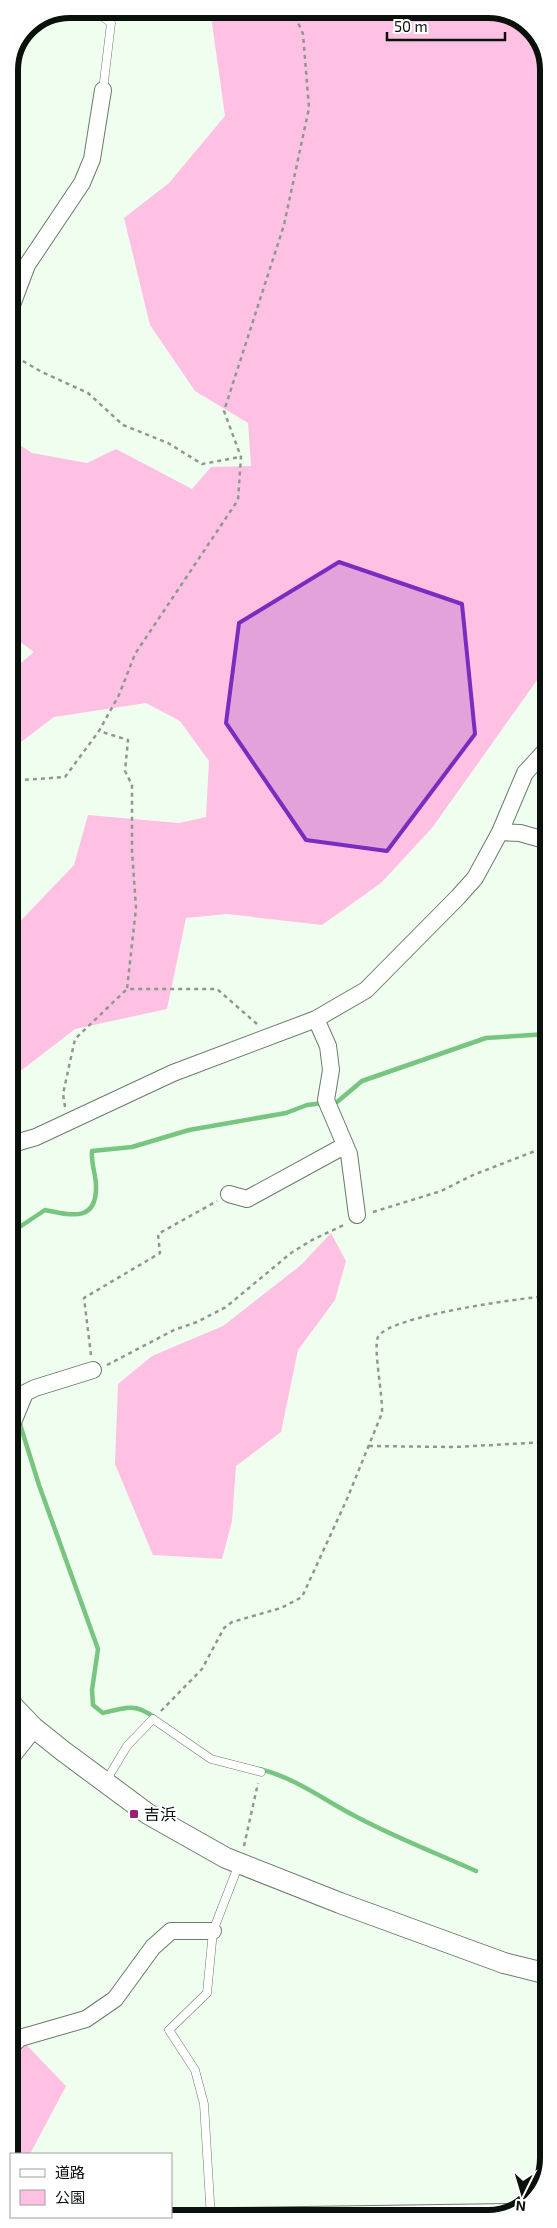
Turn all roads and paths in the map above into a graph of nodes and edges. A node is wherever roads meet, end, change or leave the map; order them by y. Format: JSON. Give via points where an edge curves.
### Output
{"nodes":[{"id":1,"x":104,"y":18,"type":"edge"},
{"id":2,"x":296,"y":18,"type":"edge"},
{"id":3,"x":103,"y":90,"type":"joint"},
{"id":4,"x":18,"y":289,"type":"edge"},
{"id":5,"x":18,"y":358,"type":"edge"},
{"id":6,"x":241,"y":457,"type":"junction"},
{"id":7,"x":99,"y":730,"type":"junction"},
{"id":8,"x":540,"y":757,"type":"edge"},
{"id":9,"x":18,"y":780,"type":"edge"},
{"id":10,"x":500,"y":832,"type":"junction"},
{"id":11,"x":540,"y":839,"type":"edge"},
{"id":12,"x":127,"y":989,"type":"junction"},
{"id":13,"x":316,"y":1019,"type":"junction"},
{"id":14,"x":271,"y":1036,"type":"junction"},
{"id":15,"x":67,"y":1123,"type":"junction"},
{"id":16,"x":18,"y":1142,"type":"edge"},
{"id":17,"x":344,"y":1146,"type":"junction"},
{"id":18,"x":540,"y":1149,"type":"edge"},
{"id":19,"x":229,"y":1194,"type":"joint"},
{"id":20,"x":357,"y":1215,"type":"junction"},
{"id":21,"x":540,"y":1297,"type":"edge"},
{"id":22,"x":93,"y":1370,"type":"junction"},
{"id":23,"x":18,"y":1411,"type":"edge"},
{"id":24,"x":540,"y":1442,"type":"edge"},
{"id":25,"x":368,"y":1446,"type":"junction"},
{"id":26,"x":18,"y":1711,"type":"edge"},
{"id":27,"x":153,"y":1719,"type":"junction"},
{"id":28,"x":33,"y":1727,"type":"junction"},
{"id":29,"x":18,"y":1746,"type":"edge"},
{"id":30,"x":261,"y":1772,"type":"joint"},
{"id":31,"x":105,"y":1783,"type":"junction"},
{"id":32,"x":239,"y":1863,"type":"junction"},
{"id":33,"x":213,"y":1931,"type":"junction"},
{"id":34,"x":540,"y":1972,"type":"edge"},
{"id":35,"x":18,"y":2040,"type":"edge"},
{"id":36,"x":211,"y":2210,"type":"edge"}],
"edges":[{"from":1,"to":3,"type":"lane","via":[[111,23]]},
{"from":2,"to":6,"type":"path","via":[[303,34],[309,108],[284,225],[224,411]]},
{"from":3,"to":4,"type":"street","via":[[92,159],[82,182],[27,265]]},
{"from":5,"to":6,"type":"path","via":[[88,393],[123,425],[168,443],[202,464]]},
{"from":6,"to":7,"type":"path","via":[[238,500],[135,654],[119,695]]},
{"from":7,"to":9,"type":"path","via":[[65,777]]},
{"from":7,"to":12,"type":"path","via":[[128,740],[125,771],[132,785],[136,908]]},
{"from":8,"to":10,"type":"street","via":[[525,773]]},
{"from":10,"to":11,"type":"street","via":[[520,833]]},
{"from":10,"to":13,"type":"street","via":[[475,878],[458,897],[366,990]]},
{"from":12,"to":14,"type":"path","via":[[217,989]]},
{"from":12,"to":15,"type":"path","via":[[75,1039],[63,1094]]},
{"from":13,"to":14,"type":"street"},
{"from":13,"to":17,"type":"street","via":[[330,1058],[326,1100]]},
{"from":14,"to":15,"type":"street","via":[[173,1073]]},
{"from":15,"to":16,"type":"street"},
{"from":17,"to":19,"type":"street","via":[[247,1199]]},
{"from":17,"to":20,"type":"street","via":[[349,1154]]},
{"from":18,"to":20,"type":"path","via":[[441,1191]]},
{"from":19,"to":22,"type":"path","via":[[158,1234],[160,1253],[84,1298]]},
{"from":20,"to":22,"type":"path","via":[[291,1253],[226,1307]]},
{"from":21,"to":25,"type":"path","via":[[466,1307],[388,1327],[378,1336],[382,1413]]},
{"from":22,"to":23,"type":"street","via":[[25,1393]]},
{"from":24,"to":25,"type":"path","via":[[454,1447]]},
{"from":25,"to":27,"type":"path","via":[[302,1597],[281,1608],[232,1622],[224,1628],[202,1669]]},
{"from":26,"to":28,"type":"street"},
{"from":27,"to":30,"type":"lane","via":[[211,1759]]},
{"from":27,"to":31,"type":"lane","via":[[127,1746]]},
{"from":28,"to":29,"type":"street"},
{"from":28,"to":31,"type":"street"},
{"from":30,"to":32,"type":"path"},
{"from":31,"to":32,"type":"street","via":[[148,1814]]},
{"from":32,"to":33,"type":"lane"},
{"from":32,"to":34,"type":"street","via":[[504,1963]]},
{"from":33,"to":35,"type":"street","via":[[171,1931],[153,1947],[115,1999],[86,2019]]},
{"from":33,"to":36,"type":"lane","via":[[207,1993],[169,2030],[194,2070],[204,2104]]}]}
